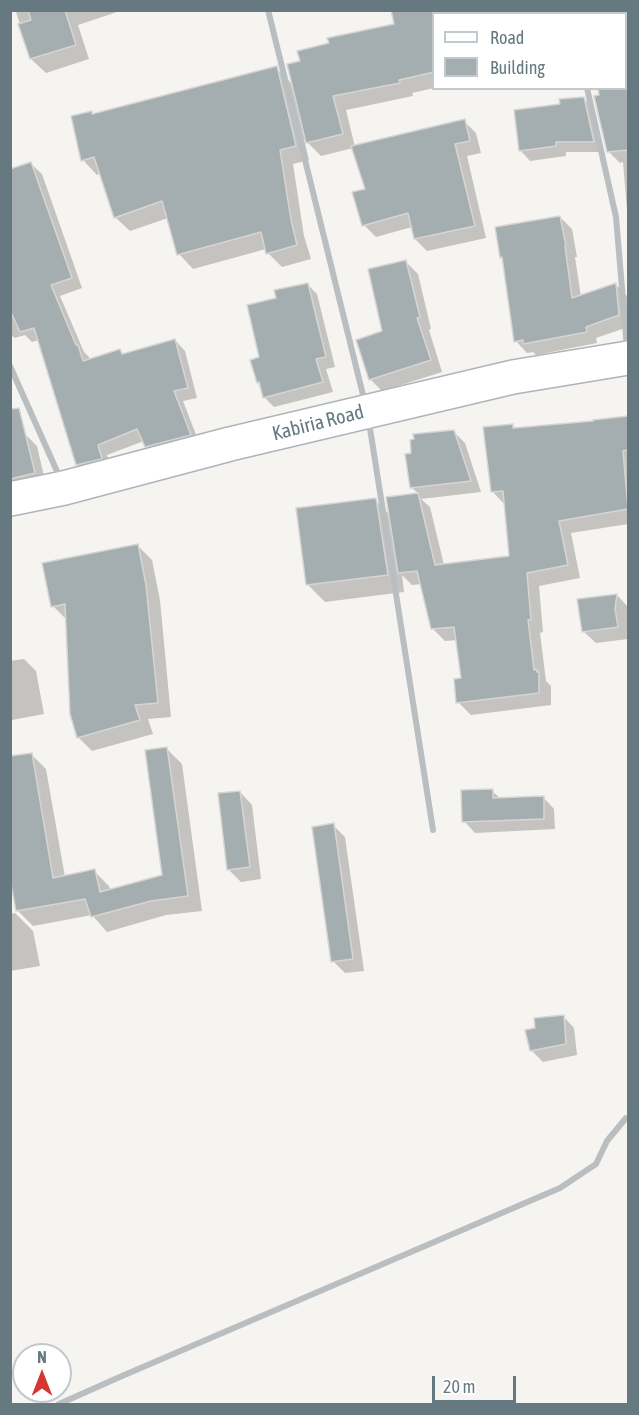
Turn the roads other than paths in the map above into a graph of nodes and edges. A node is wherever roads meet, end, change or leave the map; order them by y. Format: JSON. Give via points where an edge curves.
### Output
{"nodes":[{"id":1,"x":268,"y":10,"type":"edge"},
{"id":2,"x":587,"y":90,"type":"edge"},
{"id":3,"x":628,"y":359,"type":"edge"},
{"id":4,"x":10,"y":366,"type":"edge"},
{"id":5,"x":367,"y":411,"type":"junction"},
{"id":6,"x":64,"y":488,"type":"junction"},
{"id":7,"x":10,"y":499,"type":"edge"},
{"id":8,"x":433,"y":830,"type":"dead end"},
{"id":9,"x":628,"y":1118,"type":"edge"},
{"id":10,"x":59,"y":1404,"type":"edge"}],
"edges":[{"from":1,"to":5,"type":"street"},
{"from":2,"to":3,"type":"street","via":[[616,217]]},
{"from":3,"to":5,"type":"main road","name":"Kabiria Road","via":[[513,377]]},
{"from":4,"to":6,"type":"street"},
{"from":5,"to":6,"type":"main road","name":"Kabiria Road"},
{"from":5,"to":8,"type":"street"},
{"from":6,"to":7,"type":"main road","name":"Kabiria Road"},
{"from":9,"to":10,"type":"street","via":[[607,1141],[596,1164],[560,1188]]}]}
